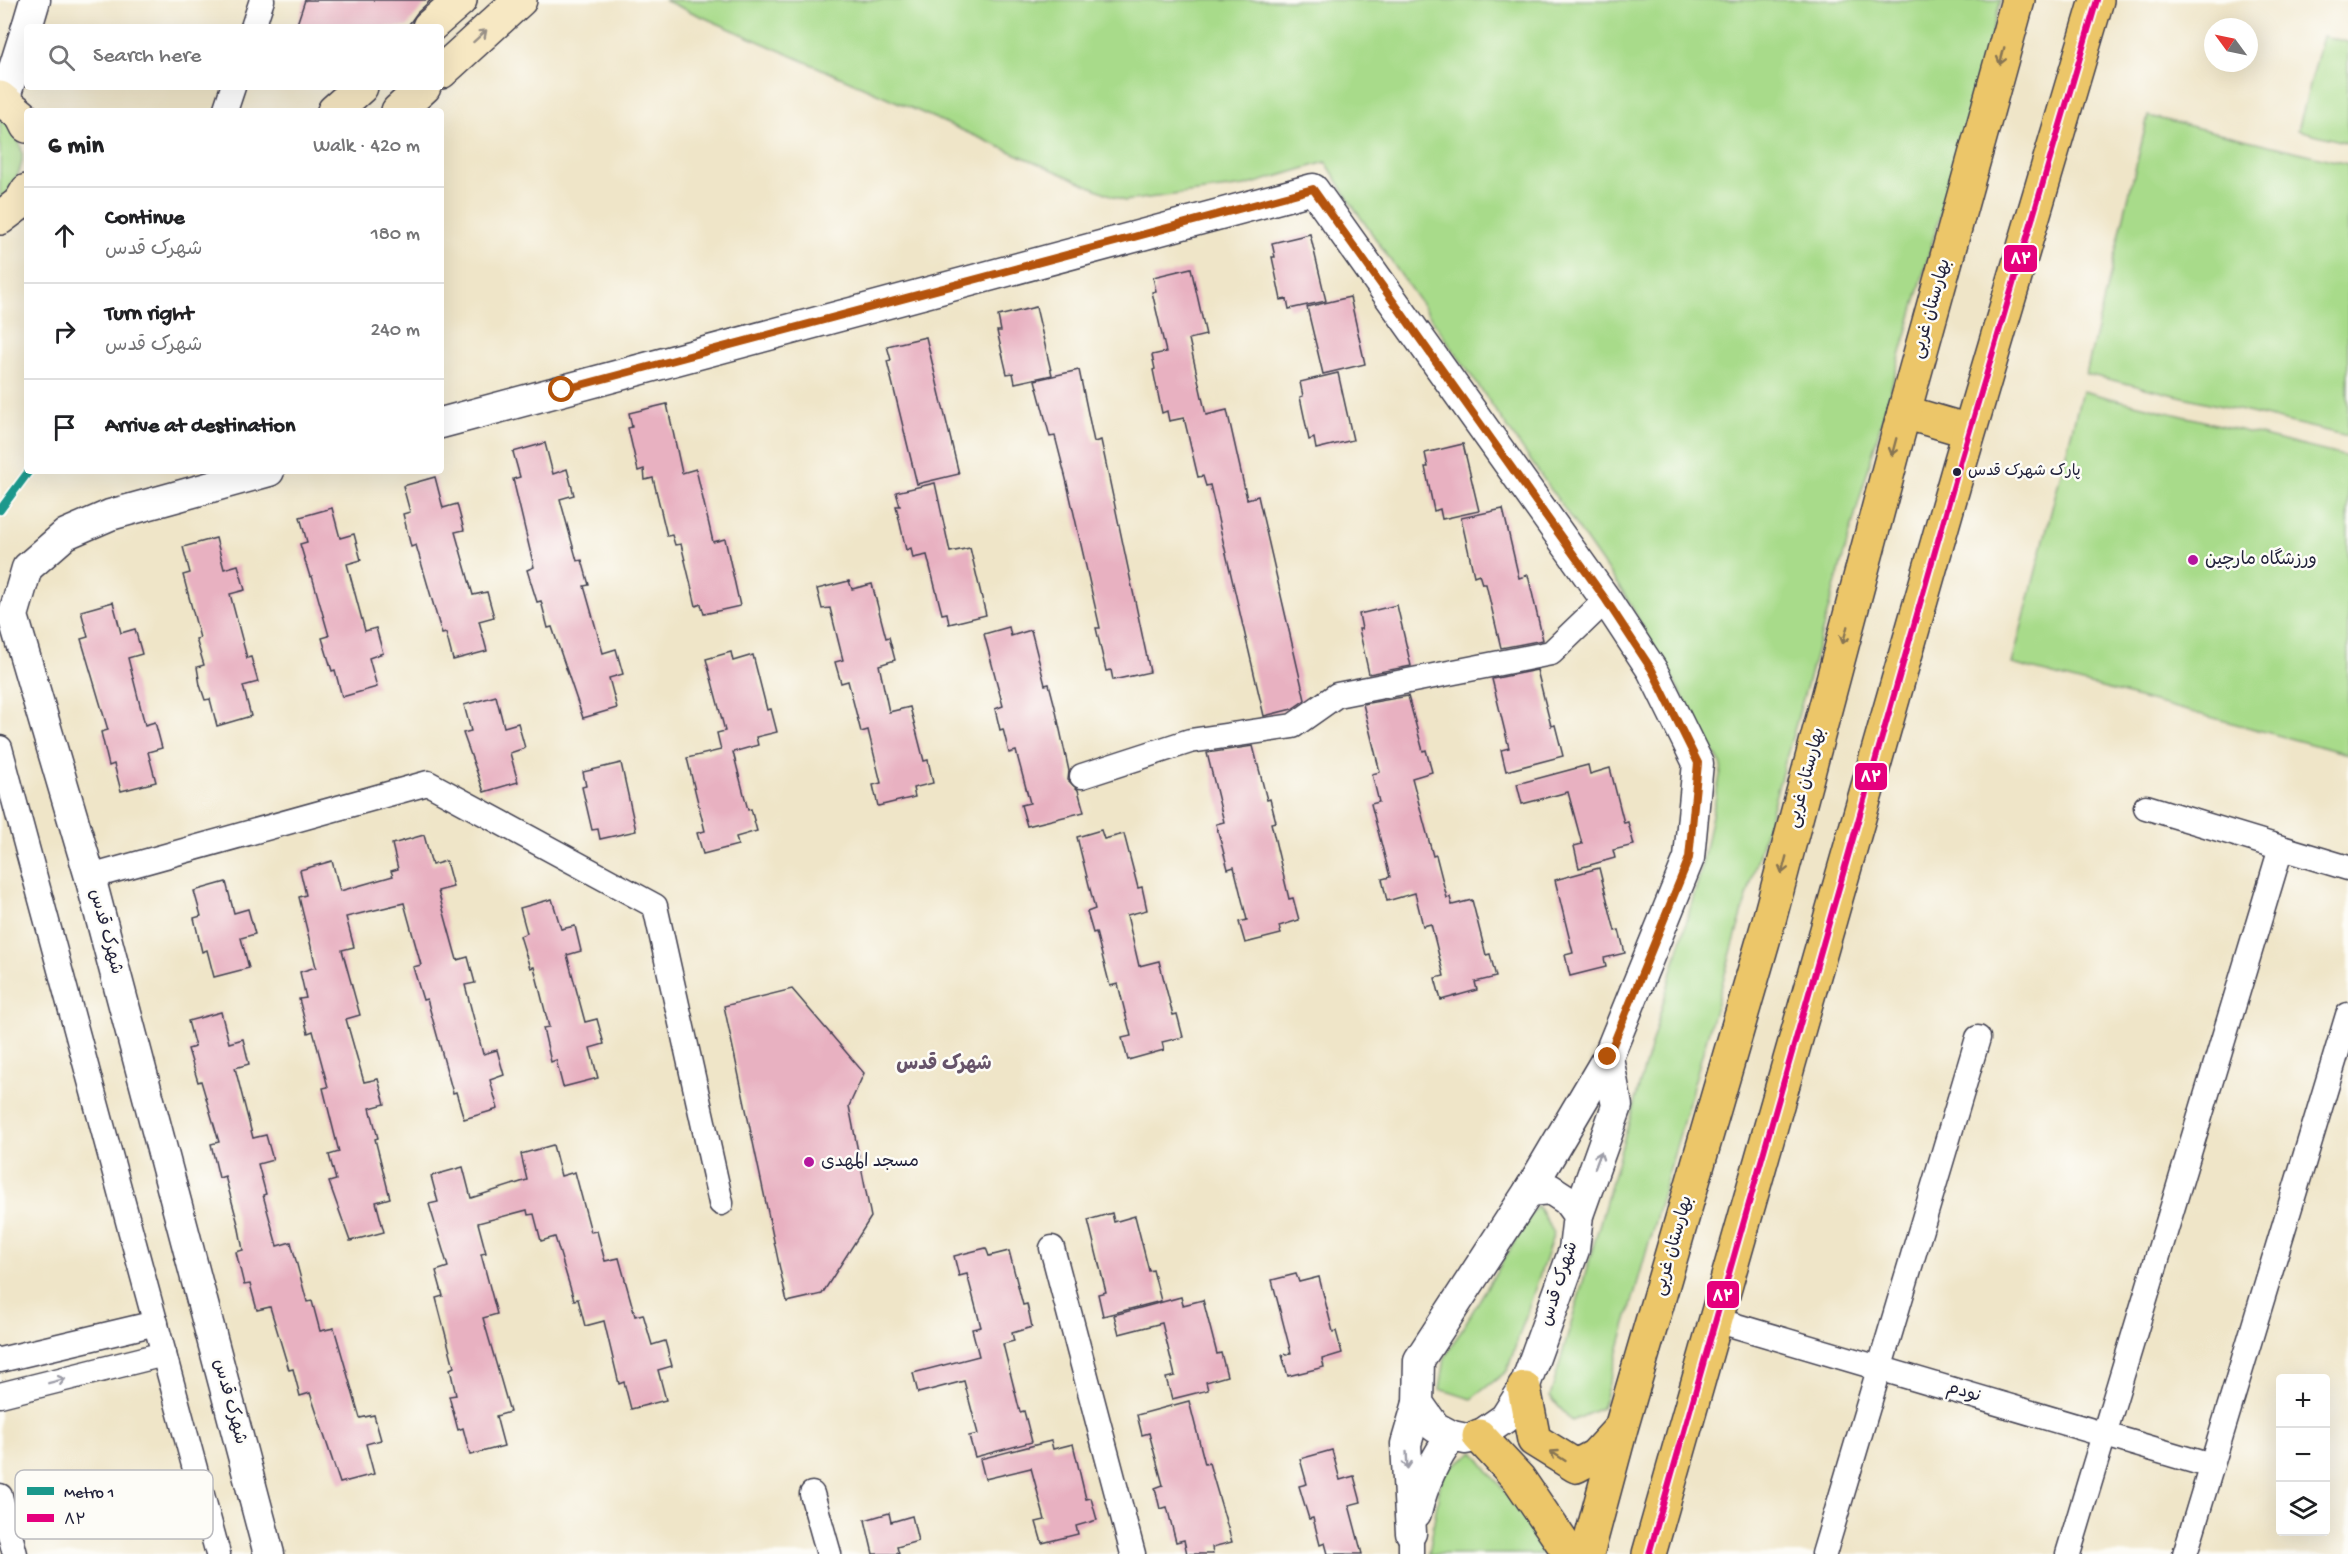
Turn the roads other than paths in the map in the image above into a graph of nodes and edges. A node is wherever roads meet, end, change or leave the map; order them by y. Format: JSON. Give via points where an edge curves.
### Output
{"nodes":[{"id":1,"x":36,"y":0,"type":"edge"},
{"id":2,"x":262,"y":0,"type":"edge"},
{"id":3,"x":460,"y":0,"type":"edge"},
{"id":4,"x":520,"y":0,"type":"edge"},
{"id":5,"x":2018,"y":0,"type":"edge"},
{"id":6,"x":2097,"y":0,"type":"edge"},
{"id":7,"x":28,"y":24,"type":"edge"},
{"id":8,"x":254,"y":24,"type":"edge"},
{"id":9,"x":432,"y":24,"type":"edge"},
{"id":10,"x":24,"y":36,"type":"edge"},
{"id":11,"x":444,"y":69,"type":"edge"},
{"id":12,"x":232,"y":90,"type":"edge"},
{"id":13,"x":358,"y":90,"type":"edge"},
{"id":14,"x":421,"y":90,"type":"edge"},
{"id":15,"x":2,"y":99,"type":"edge"},
{"id":16,"x":226,"y":108,"type":"edge"},
{"id":17,"x":337,"y":108,"type":"edge"},
{"id":18,"x":401,"y":108,"type":"edge"},
{"id":19,"x":24,"y":120,"type":"edge"},
{"id":20,"x":24,"y":196,"type":"edge"},
{"id":21,"x":24,"y":218,"type":"edge"},
{"id":22,"x":0,"y":219,"type":"edge"},
{"id":23,"x":1904,"y":412,"type":"junction"},
{"id":24,"x":444,"y":422,"type":"edge"},
{"id":25,"x":1969,"y":431,"type":"junction"},
{"id":26,"x":258,"y":474,"type":"edge"},
{"id":27,"x":1606,"y":600,"type":"junction"},
{"id":28,"x":0,"y":748,"type":"edge"},
{"id":29,"x":1082,"y":776,"type":"dead end"},
{"id":30,"x":2146,"y":807,"type":"dead end"},
{"id":31,"x":10,"y":827,"type":"edge"},
{"id":32,"x":2281,"y":848,"type":"junction"},
{"id":33,"x":2348,"y":868,"type":"edge"},
{"id":34,"x":90,"y":877,"type":"junction"},
{"id":35,"x":2348,"y":1015,"type":"edge"},
{"id":36,"x":1978,"y":1038,"type":"dead end"},
{"id":37,"x":1608,"y":1057,"type":"junction"},
{"id":38,"x":1529,"y":1191,"type":"junction"},
{"id":39,"x":721,"y":1203,"type":"dead end"},
{"id":40,"x":1578,"y":1215,"type":"junction"},
{"id":41,"x":1052,"y":1248,"type":"dead end"},
{"id":42,"x":1716,"y":1320,"type":"junction"},
{"id":43,"x":156,"y":1323,"type":"junction"},
{"id":44,"x":164,"y":1354,"type":"junction"},
{"id":45,"x":0,"y":1360,"type":"edge"},
{"id":46,"x":1878,"y":1367,"type":"junction"},
{"id":47,"x":1524,"y":1388,"type":"junction"},
{"id":48,"x":0,"y":1395,"type":"edge"},
{"id":49,"x":1418,"y":1403,"type":"junction"},
{"id":50,"x":1621,"y":1428,"type":"junction"},
{"id":51,"x":2104,"y":1434,"type":"junction"},
{"id":52,"x":1466,"y":1436,"type":"junction"},
{"id":53,"x":2211,"y":1466,"type":"junction"},
{"id":54,"x":195,"y":1470,"type":"edge"},
{"id":55,"x":812,"y":1494,"type":"dead end"},
{"id":56,"x":0,"y":1496,"type":"edge"},
{"id":57,"x":213,"y":1535,"type":"edge"},
{"id":58,"x":1411,"y":1544,"type":"edge"},
{"id":59,"x":15,"y":1554,"type":"edge"},
{"id":60,"x":218,"y":1554,"type":"edge"},
{"id":61,"x":269,"y":1554,"type":"edge"},
{"id":62,"x":829,"y":1554,"type":"edge"},
{"id":63,"x":1133,"y":1554,"type":"edge"},
{"id":64,"x":1570,"y":1554,"type":"edge"},
{"id":65,"x":1587,"y":1554,"type":"edge"},
{"id":66,"x":1649,"y":1554,"type":"edge"},
{"id":67,"x":1824,"y":1554,"type":"edge"},
{"id":68,"x":2068,"y":1554,"type":"edge"},
{"id":69,"x":2186,"y":1554,"type":"edge"}],
"edges":[{"from":1,"to":7,"type":"street"},
{"from":2,"to":8,"type":"street"},
{"from":3,"to":9,"type":"main road"},
{"from":11,"to":4,"type":"main road","one_way":true},
{"from":5,"to":23,"type":"main road","name":"بهارستان غربی","one_way":true},
{"from":6,"to":25,"type":"main road"},
{"from":10,"to":15,"type":"street"},
{"from":12,"to":16,"type":"street"},
{"from":13,"to":17,"type":"main road"},
{"from":14,"to":18,"type":"main road"},
{"from":15,"to":19,"type":"main road"},
{"from":20,"to":22,"type":"main road"},
{"from":21,"to":22,"type":"main road"},
{"from":23,"to":25,"type":"main road"},
{"from":23,"to":50,"type":"main road","name":"بهارستان غربی","one_way":true,"via":[[1768,924]]},
{"from":24,"to":27,"type":"street","via":[[1313,189]]},
{"from":25,"to":42,"type":"main road"},
{"from":26,"to":34,"type":"street","name":"شهرک قدس","via":[[110,515],[66,534],[27,568],[13,616]]},
{"from":27,"to":29,"type":"street","via":[[1551,653],[1337,695],[1293,726],[1190,741]]},
{"from":27,"to":37,"type":"street","via":[[1652,670],[1698,763],[1689,858]]},
{"from":28,"to":31,"type":"street"},
{"from":30,"to":32,"type":"street"},
{"from":31,"to":43,"type":"street"},
{"from":32,"to":33,"type":"street"},
{"from":32,"to":51,"type":"street"},
{"from":34,"to":39,"type":"street","via":[[428,783],[655,906]]},
{"from":34,"to":61,"type":"street","name":"شهرک قدس"},
{"from":35,"to":53,"type":"street"},
{"from":36,"to":46,"type":"street"},
{"from":37,"to":38,"type":"street"},
{"from":40,"to":37,"type":"street","name":"شهرک قدس","one_way":true,"via":[[1617,1106]]},
{"from":38,"to":40,"type":"street","via":[[1550,1189],[1567,1200]]},
{"from":38,"to":49,"type":"street","via":[[1419,1360]]},
{"from":40,"to":47,"type":"street","name":"شهرک قدس","via":[[1574,1250]]},
{"from":41,"to":63,"type":"street"},
{"from":42,"to":46,"type":"street","name":"نودم"},
{"from":42,"to":66,"type":"main road"},
{"from":43,"to":44,"type":"street"},
{"from":43,"to":45,"type":"street"},
{"from":48,"to":44,"type":"street","one_way":true},
{"from":44,"to":54,"type":"street"},
{"from":46,"to":51,"type":"street","name":"نودم"},
{"from":46,"to":67,"type":"street"},
{"from":50,"to":47,"type":"main road","one_way":true,"via":[[1595,1456],[1576,1466],[1534,1440]]},
{"from":47,"to":52,"type":"street","name":"شهرک قدس","via":[[1505,1418]]},
{"from":49,"to":52,"type":"street","via":[[1435,1427]]},
{"from":49,"to":58,"type":"street","one_way":true,"via":[[1406,1444]]},
{"from":50,"to":65,"type":"main road","name":"بهارستان غربی"},
{"from":51,"to":53,"type":"street","name":"نودم"},
{"from":51,"to":68,"type":"street"},
{"from":52,"to":58,"type":"street","via":[[1441,1449],[1423,1486]]},
{"from":52,"to":64,"type":"main road","via":[[1519,1479]]},
{"from":53,"to":69,"type":"street"},
{"from":55,"to":62,"type":"street"},
{"from":56,"to":59,"type":"street"},
{"from":57,"to":60,"type":"street"}]}
